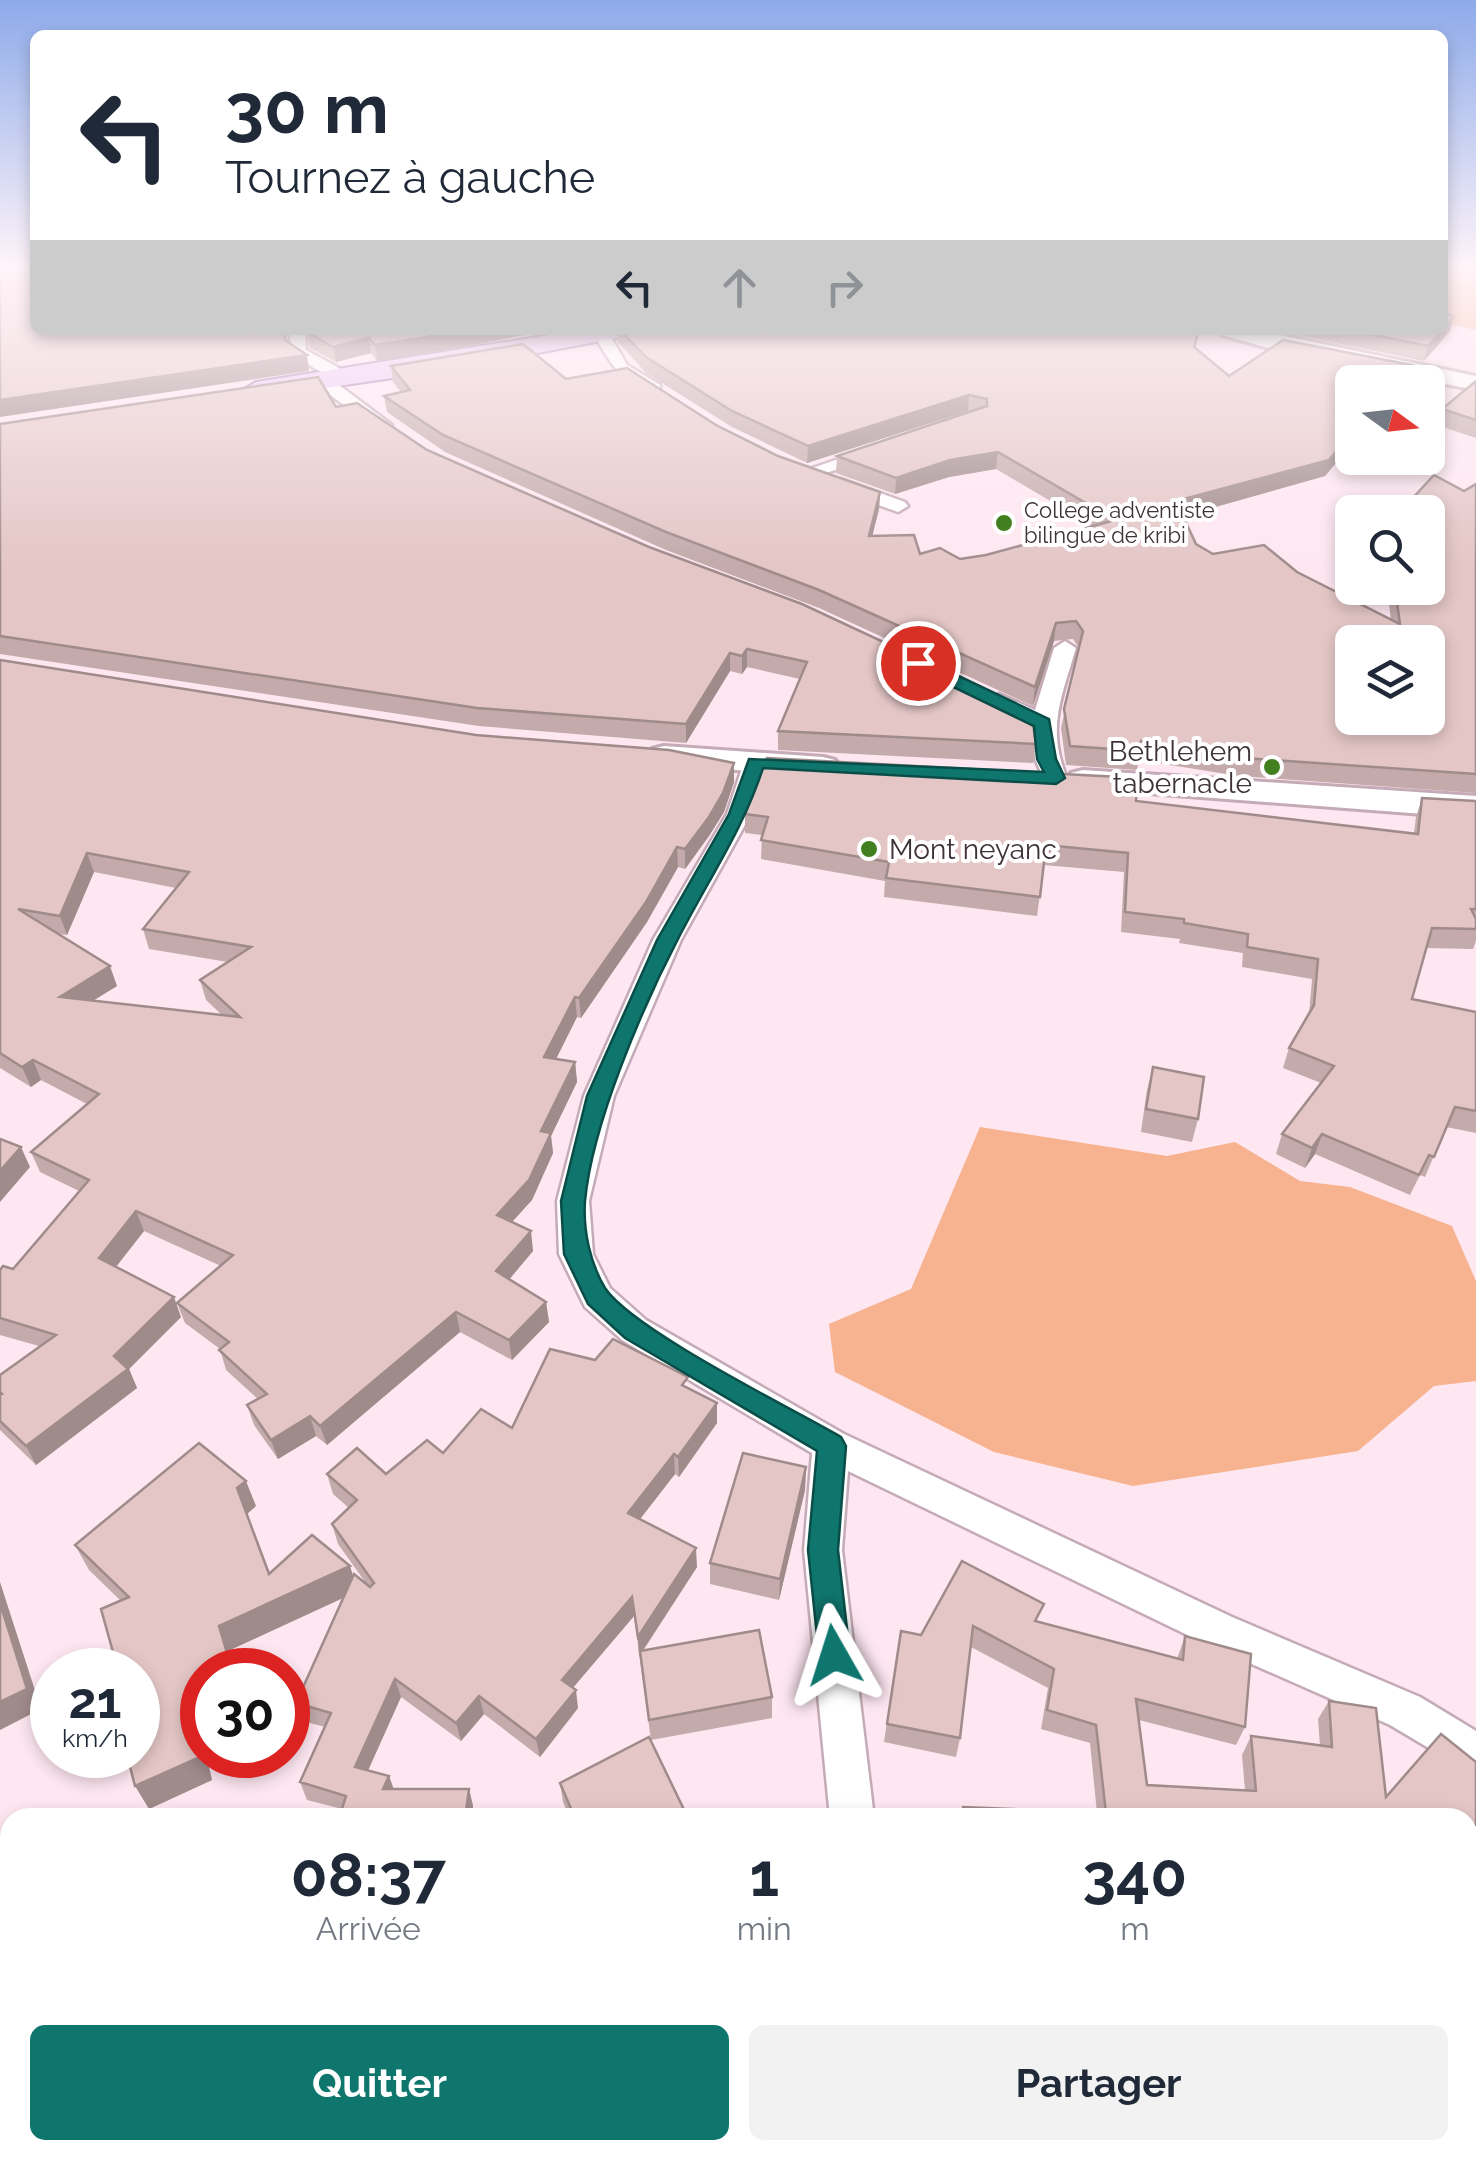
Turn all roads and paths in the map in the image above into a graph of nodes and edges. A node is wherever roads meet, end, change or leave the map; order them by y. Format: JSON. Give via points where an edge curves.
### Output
{"nodes":[{"id":1,"x":315,"y":366,"type":"edge"},
{"id":2,"x":410,"y":366,"type":"edge"},
{"id":3,"x":620,"y":366,"type":"edge"},
{"id":4,"x":1387,"y":366,"type":"edge"},
{"id":5,"x":331,"y":379,"type":"junction"},
{"id":6,"x":1476,"y":383,"type":"edge"},
{"id":7,"x":225,"y":395,"type":"edge"},
{"id":8,"x":665,"y":396,"type":"edge"},
{"id":9,"x":407,"y":440,"type":"edge"},
{"id":10,"x":900,"y":443,"type":"edge"},
{"id":11,"x":785,"y":465,"type":"edge"},
{"id":12,"x":807,"y":473,"type":"junction"},
{"id":13,"x":898,"y":506,"type":"dead end"},
{"id":14,"x":1065,"y":648,"type":"dead end"},
{"id":15,"x":971,"y":688,"type":"edge"},
{"id":16,"x":1043,"y":723,"type":"junction"},
{"id":17,"x":635,"y":754,"type":"edge"},
{"id":18,"x":756,"y":762,"type":"junction"},
{"id":19,"x":860,"y":770,"type":"edge"},
{"id":20,"x":1016,"y":776,"type":"edge"},
{"id":21,"x":1056,"y":778,"type":"junction"},
{"id":22,"x":1476,"y":807,"type":"edge"},
{"id":23,"x":832,"y":1446,"type":"junction"},
{"id":24,"x":1476,"y":1755,"type":"edge"},
{"id":25,"x":851,"y":1808,"type":"edge"}],
"edges":[{"from":1,"to":5,"type":"street"},
{"from":2,"to":5,"type":"main road"},
{"from":3,"to":8,"type":"street"},
{"from":4,"to":6,"type":"street"},
{"from":5,"to":7,"type":"main road"},
{"from":5,"to":9,"type":"street"},
{"from":10,"to":12,"type":"street"},
{"from":11,"to":12,"type":"street"},
{"from":12,"to":13,"type":"street"},
{"from":14,"to":16,"type":"street"},
{"from":15,"to":16,"type":"street"},
{"from":16,"to":21,"type":"street","via":[[1046,759]]},
{"from":17,"to":18,"type":"street"},
{"from":18,"to":19,"type":"street"},
{"from":18,"to":23,"type":"street","via":[[738,814],[667,940],[599,1096],[573,1201],[576,1254],[597,1297],[634,1330]]},
{"from":20,"to":21,"type":"street"},
{"from":21,"to":22,"type":"street"},
{"from":23,"to":24,"type":"street","via":[[1405,1712]]},
{"from":23,"to":25,"type":"street","via":[[823,1550]]}]}
